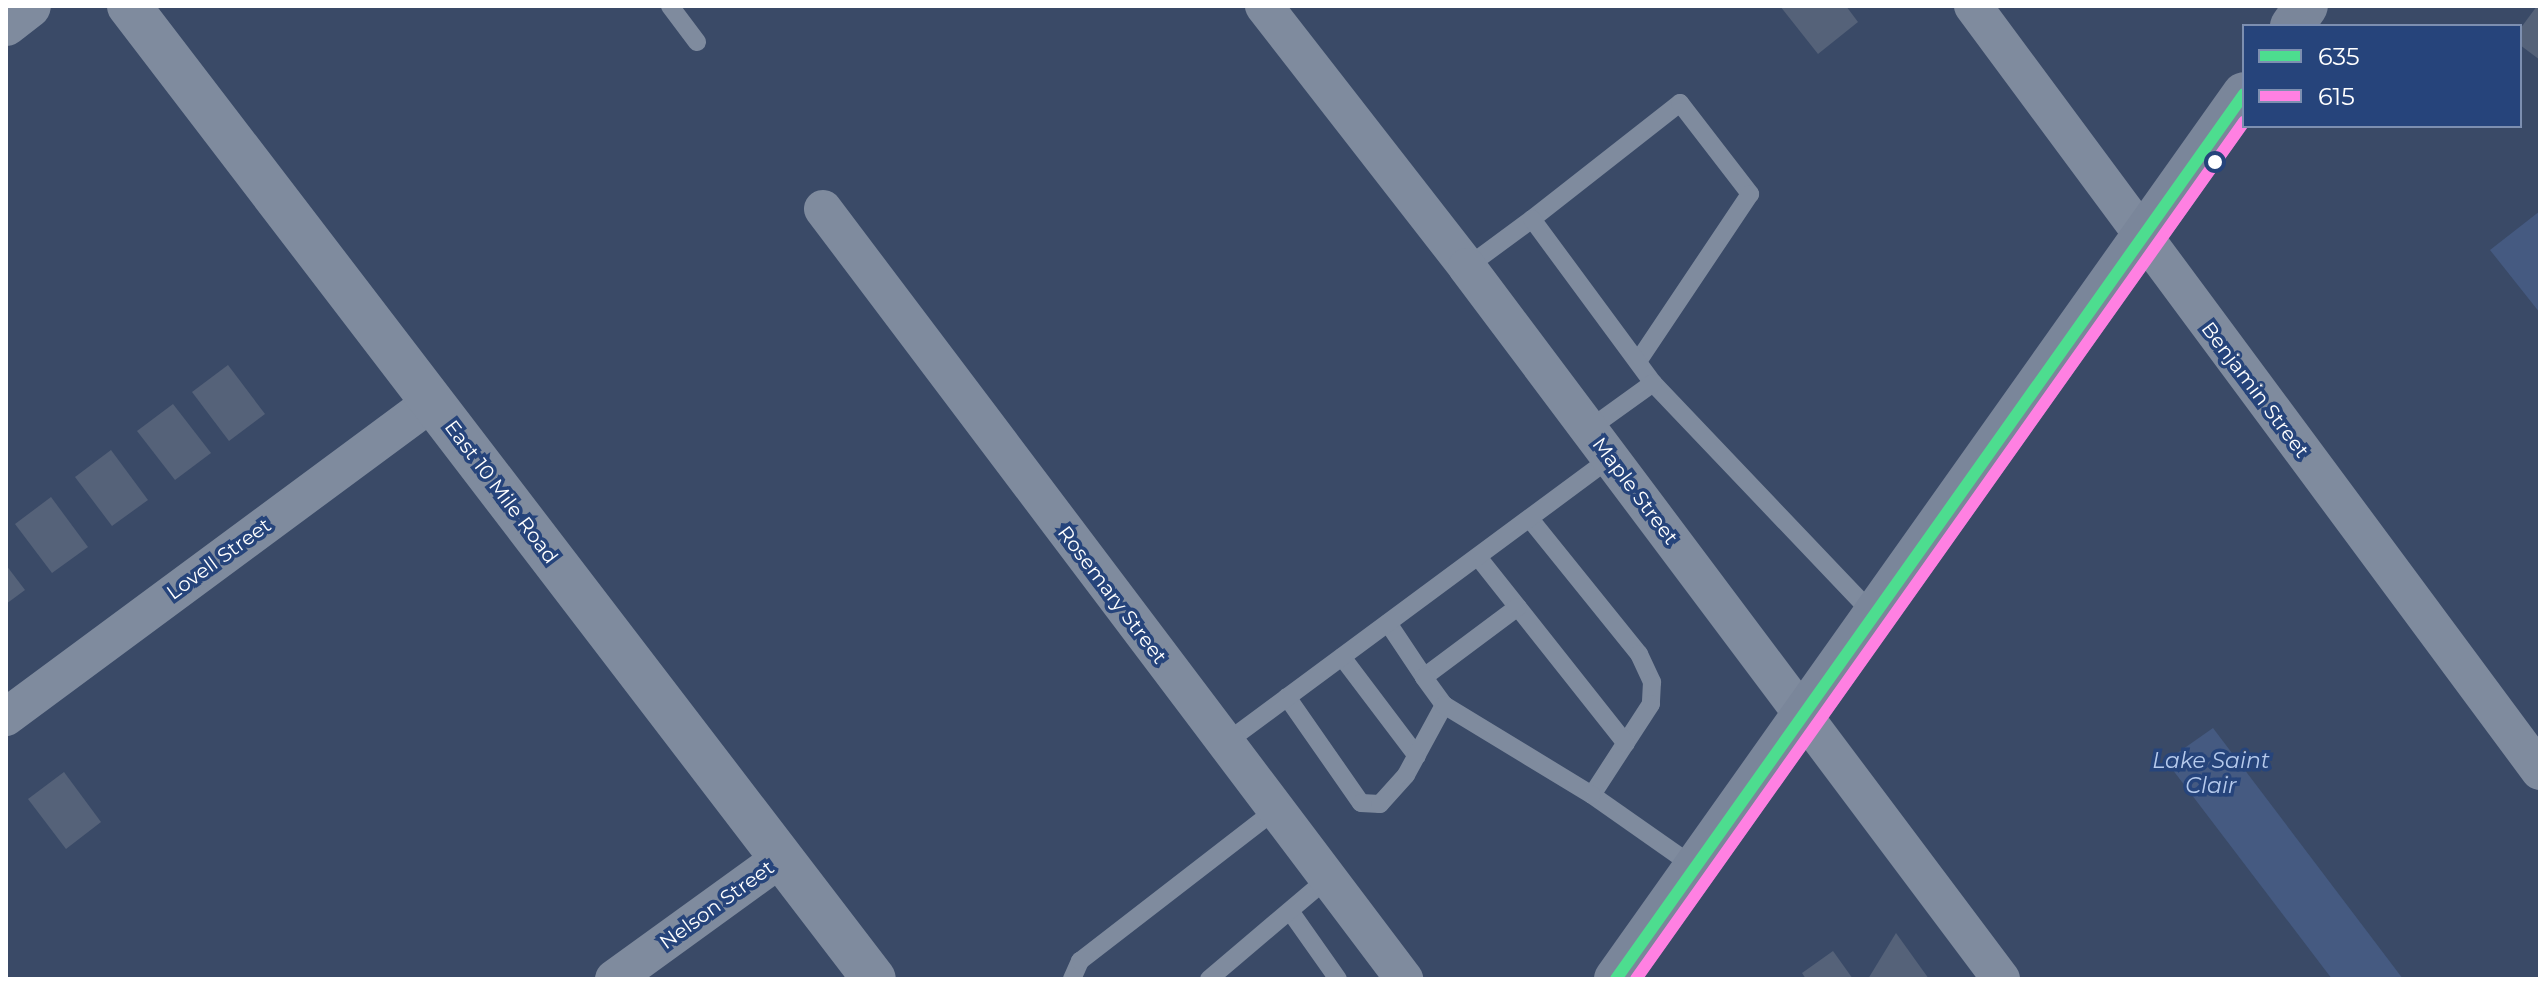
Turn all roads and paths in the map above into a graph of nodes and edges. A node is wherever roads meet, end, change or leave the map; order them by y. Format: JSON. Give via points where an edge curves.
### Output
{"nodes":[{"id":1,"x":29,"y":6,"type":"edge"},
{"id":2,"x":129,"y":6,"type":"edge"},
{"id":3,"x":670,"y":6,"type":"edge"},
{"id":4,"x":1264,"y":6,"type":"edge"},
{"id":5,"x":1973,"y":6,"type":"edge"},
{"id":6,"x":2306,"y":6,"type":"edge"},
{"id":7,"x":6,"y":24,"type":"edge"},
{"id":8,"x":2293,"y":24,"type":"edge"},
{"id":9,"x":697,"y":42,"type":"dead end"},
{"id":10,"x":2242,"y":97,"type":"edge"},
{"id":11,"x":823,"y":209,"type":"dead end"},
{"id":12,"x":1532,"y":219,"type":"junction"},
{"id":13,"x":2142,"y":240,"type":"junction"},
{"id":14,"x":1467,"y":267,"type":"junction"},
{"id":15,"x":1638,"y":361,"type":"junction"},
{"id":16,"x":1653,"y":383,"type":"junction"},
{"id":17,"x":432,"y":402,"type":"junction"},
{"id":18,"x":1600,"y":444,"type":"junction"},
{"id":19,"x":1530,"y":519,"type":"junction"},
{"id":20,"x":1478,"y":557,"type":"junction"},
{"id":21,"x":1518,"y":607,"type":"junction"},
{"id":22,"x":1872,"y":613,"type":"junction"},
{"id":23,"x":1388,"y":623,"type":"junction"},
{"id":24,"x":1342,"y":657,"type":"junction"},
{"id":25,"x":1424,"y":677,"type":"junction"},
{"id":26,"x":1287,"y":697,"type":"junction"},
{"id":27,"x":1444,"y":705,"type":"junction"},
{"id":28,"x":1800,"y":715,"type":"junction"},
{"id":29,"x":6,"y":717,"type":"edge"},
{"id":30,"x":1224,"y":744,"type":"junction"},
{"id":31,"x":1626,"y":744,"type":"junction"},
{"id":32,"x":1417,"y":756,"type":"junction"},
{"id":33,"x":2540,"y":771,"type":"edge"},
{"id":34,"x":1592,"y":795,"type":"junction"},
{"id":35,"x":1274,"y":811,"type":"junction"},
{"id":36,"x":781,"y":858,"type":"junction"},
{"id":37,"x":1695,"y":867,"type":"junction"},
{"id":38,"x":1327,"y":879,"type":"junction"},
{"id":39,"x":1290,"y":911,"type":"junction"},
{"id":40,"x":614,"y":979,"type":"edge"},
{"id":41,"x":874,"y":979,"type":"edge"},
{"id":42,"x":1072,"y":979,"type":"edge"},
{"id":43,"x":1209,"y":979,"type":"edge"},
{"id":44,"x":1338,"y":979,"type":"edge"},
{"id":45,"x":1404,"y":979,"type":"edge"},
{"id":46,"x":1616,"y":979,"type":"edge"},
{"id":47,"x":2001,"y":979,"type":"edge"}],
"edges":[{"from":1,"to":7,"type":"street"},
{"from":2,"to":17,"type":"street","name":"East 10 Mile Road"},
{"from":3,"to":9,"type":"lane"},
{"from":4,"to":14,"type":"street","name":"Maple Street"},
{"from":5,"to":13,"type":"street","name":"Benjamin Street","via":[[2079,143]]},
{"from":6,"to":8,"type":"main road"},
{"from":10,"to":13,"type":"main road"},
{"from":11,"to":30,"type":"street","name":"Rosemary Street"},
{"from":12,"to":14,"type":"lane"},
{"from":12,"to":15,"type":"lane"},
{"from":12,"to":15,"type":"lane","via":[[1680,103],[1750,194]]},
{"from":13,"to":22,"type":"main road"},
{"from":13,"to":33,"type":"street","name":"Benjamin Street"},
{"from":14,"to":18,"type":"street","name":"Maple Street"},
{"from":15,"to":16,"type":"lane"},
{"from":16,"to":18,"type":"lane"},
{"from":16,"to":22,"type":"lane"},
{"from":17,"to":29,"type":"street","name":"Lovell Street"},
{"from":17,"to":36,"type":"street","name":"East 10 Mile Road"},
{"from":18,"to":19,"type":"lane"},
{"from":18,"to":28,"type":"street","name":"Maple Street"},
{"from":19,"to":20,"type":"lane"},
{"from":19,"to":31,"type":"lane","via":[[1639,654],[1652,682],[1651,704]]},
{"from":20,"to":21,"type":"lane"},
{"from":20,"to":23,"type":"lane"},
{"from":21,"to":25,"type":"lane"},
{"from":21,"to":31,"type":"lane"},
{"from":22,"to":28,"type":"main road"},
{"from":23,"to":24,"type":"lane"},
{"from":23,"to":25,"type":"lane"},
{"from":24,"to":26,"type":"lane"},
{"from":24,"to":32,"type":"lane"},
{"from":25,"to":27,"type":"lane"},
{"from":26,"to":30,"type":"lane"},
{"from":26,"to":32,"type":"lane","via":[[1361,803],[1380,804]]},
{"from":27,"to":32,"type":"lane"},
{"from":27,"to":34,"type":"lane"},
{"from":28,"to":37,"type":"main road"},
{"from":28,"to":47,"type":"street","name":"Maple Street"},
{"from":30,"to":35,"type":"street","name":"Rosemary Street"},
{"from":31,"to":34,"type":"lane"},
{"from":34,"to":37,"type":"lane"},
{"from":35,"to":38,"type":"street","name":"Rosemary Street"},
{"from":35,"to":42,"type":"lane","via":[[1080,961]]},
{"from":36,"to":40,"type":"street","name":"Nelson Street"},
{"from":36,"to":41,"type":"street","name":"East 10 Mile Road"},
{"from":37,"to":46,"type":"main road"},
{"from":38,"to":39,"type":"lane"},
{"from":38,"to":45,"type":"street","name":"Rosemary Street"},
{"from":39,"to":43,"type":"lane"},
{"from":39,"to":44,"type":"lane"}]}
